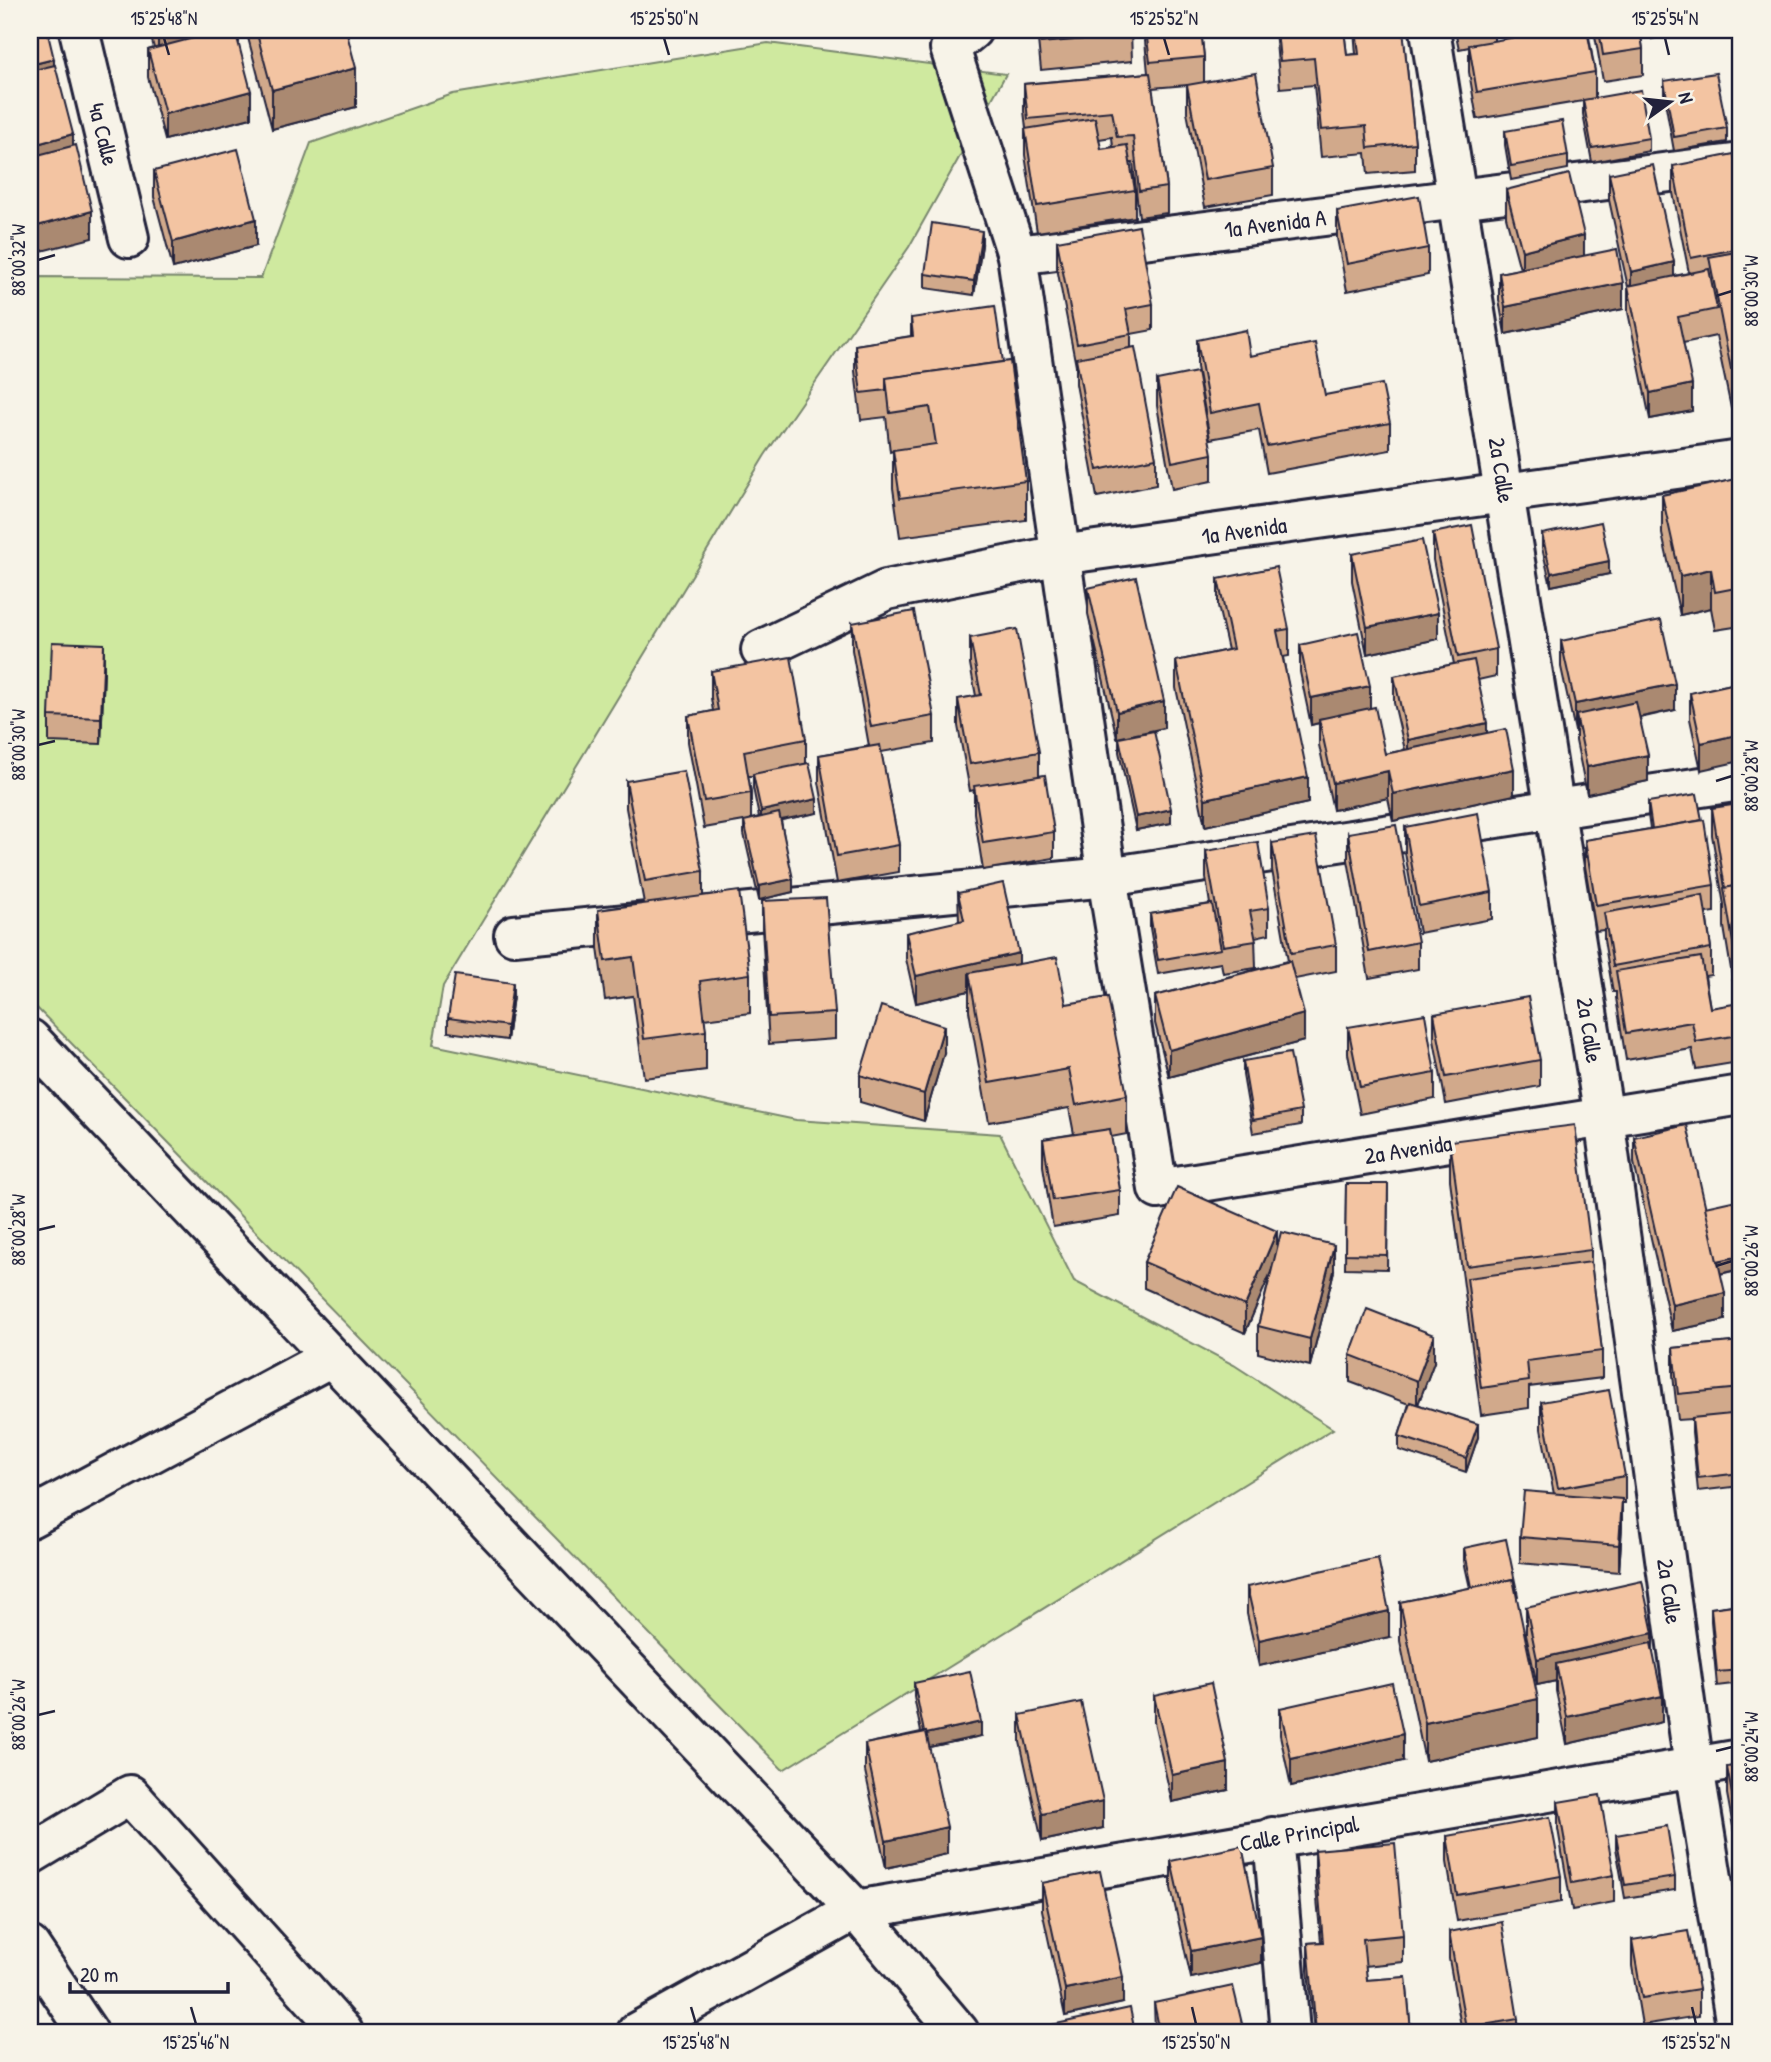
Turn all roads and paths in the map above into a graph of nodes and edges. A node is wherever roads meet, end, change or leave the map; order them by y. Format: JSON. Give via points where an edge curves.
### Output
{"nodes":[{"id":1,"x":79,"y":30,"type":"edge"},
{"id":2,"x":1430,"y":30,"type":"edge"},
{"id":3,"x":961,"y":39,"type":"edge"},
{"id":4,"x":1741,"y":163,"type":"edge"},
{"id":5,"x":1456,"y":200,"type":"junction"},
{"id":6,"x":129,"y":238,"type":"dead end"},
{"id":7,"x":1017,"y":255,"type":"junction"},
{"id":8,"x":1741,"y":460,"type":"edge"},
{"id":9,"x":1506,"y":494,"type":"junction"},
{"id":10,"x":1059,"y":555,"type":"junction"},
{"id":11,"x":761,"y":650,"type":"dead end"},
{"id":12,"x":1741,"y":781,"type":"edge"},
{"id":13,"x":1555,"y":810,"type":"junction"},
{"id":14,"x":1107,"y":877,"type":"junction"},
{"id":15,"x":514,"y":935,"type":"dead end"},
{"id":16,"x":30,"y":1040,"type":"edge"},
{"id":17,"x":1741,"y":1096,"type":"edge"},
{"id":18,"x":1604,"y":1118,"type":"junction"},
{"id":19,"x":331,"y":1357,"type":"junction"},
{"id":20,"x":30,"y":1518,"type":"edge"},
{"id":21,"x":1741,"y":1759,"type":"edge"},
{"id":22,"x":1694,"y":1767,"type":"junction"},
{"id":23,"x":1273,"y":1837,"type":"junction"},
{"id":24,"x":30,"y":1855,"type":"edge"},
{"id":25,"x":856,"y":1910,"type":"junction"},
{"id":26,"x":30,"y":1946,"type":"edge"},
{"id":27,"x":88,"y":2032,"type":"edge"},
{"id":28,"x":343,"y":2032,"type":"edge"},
{"id":29,"x":637,"y":2032,"type":"edge"},
{"id":30,"x":959,"y":2032,"type":"edge"},
{"id":31,"x":1290,"y":2032,"type":"edge"},
{"id":32,"x":1737,"y":2032,"type":"edge"}],
"edges":[{"from":1,"to":6,"type":"street","name":"4a Calle"},
{"from":2,"to":5,"type":"street","name":"2a Calle"},
{"from":3,"to":7,"type":"street"},
{"from":4,"to":5,"type":"street","name":"1a Avenida A"},
{"from":5,"to":7,"type":"street","name":"1a Avenida A"},
{"from":5,"to":9,"type":"street","name":"2a Calle"},
{"from":7,"to":10,"type":"street"},
{"from":8,"to":9,"type":"street","name":"1a Avenida"},
{"from":9,"to":10,"type":"street","name":"1a Avenida"},
{"from":9,"to":13,"type":"street","name":"2a Calle"},
{"from":10,"to":11,"type":"street","name":"1a Avenida","via":[[886,590]]},
{"from":10,"to":14,"type":"street"},
{"from":12,"to":13,"type":"street"},
{"from":13,"to":14,"type":"street"},
{"from":13,"to":18,"type":"street","name":"2a Calle"},
{"from":14,"to":15,"type":"street"},
{"from":14,"to":18,"type":"street","name":"2a Avenida","via":[[1158,1189]]},
{"from":16,"to":19,"type":"street"},
{"from":17,"to":18,"type":"street","name":"2a Avenida"},
{"from":18,"to":22,"type":"street","name":"2a Calle"},
{"from":19,"to":20,"type":"street"},
{"from":19,"to":25,"type":"street"},
{"from":21,"to":22,"type":"street","name":"Calle Principal"},
{"from":22,"to":23,"type":"street","name":"Calle Principal"},
{"from":22,"to":32,"type":"street","name":"2a Calle"},
{"from":23,"to":25,"type":"street","name":"Calle Principal"},
{"from":23,"to":31,"type":"street"},
{"from":24,"to":28,"type":"street","via":[[130,1795]]},
{"from":25,"to":29,"type":"street","name":"Calle Principal"},
{"from":25,"to":30,"type":"street"},
{"from":26,"to":27,"type":"street"}]}
